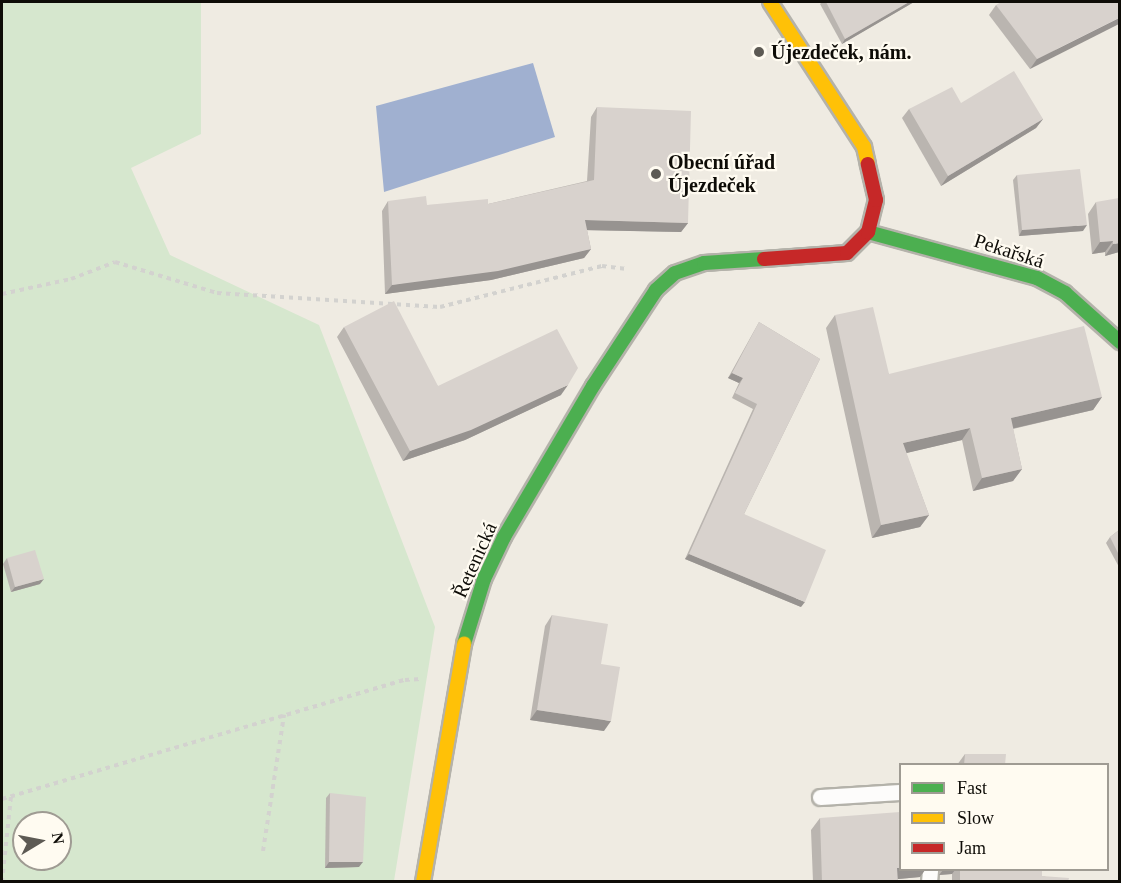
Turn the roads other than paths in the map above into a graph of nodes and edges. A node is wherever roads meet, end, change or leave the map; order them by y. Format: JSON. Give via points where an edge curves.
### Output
{"nodes":[{"id":1,"x":770,"y":2,"type":"edge"},
{"id":2,"x":868,"y":232,"type":"junction"},
{"id":3,"x":1119,"y":342,"type":"edge"},
{"id":4,"x":899,"y":792,"type":"edge"},
{"id":5,"x":820,"y":797,"type":"dead end"},
{"id":6,"x":423,"y":882,"type":"edge"}],
"edges":[{"from":1,"to":2,"type":"street","via":[[864,147],[876,200]]},
{"from":2,"to":3,"type":"street","name":"Pekařská","via":[[1037,278],[1074,300]]},
{"from":2,"to":6,"type":"street","name":"Řetenická","via":[[847,253],[704,263],[675,273],[656,290],[504,537],[473,609],[457,678]]},
{"from":4,"to":5,"type":"lane"}]}
